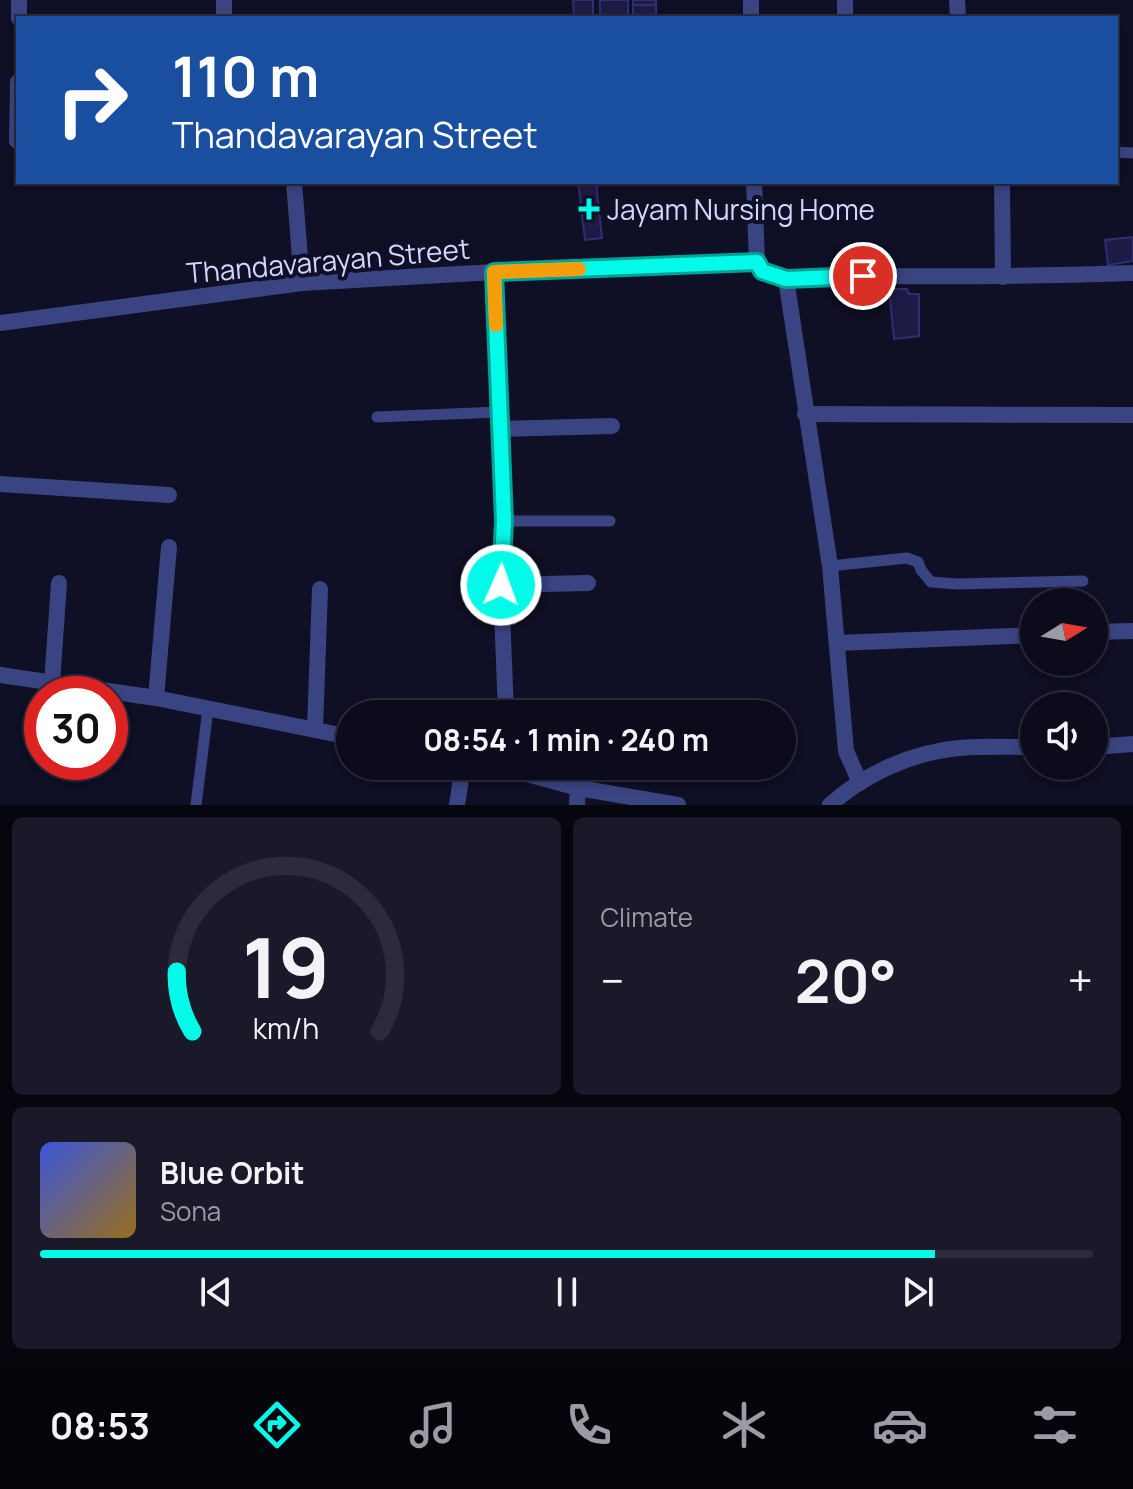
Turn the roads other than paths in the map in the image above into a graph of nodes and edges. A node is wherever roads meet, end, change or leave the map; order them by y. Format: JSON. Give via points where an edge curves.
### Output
{"nodes":[{"id":1,"x":294,"y":184,"type":"edge"},
{"id":2,"x":754,"y":184,"type":"edge"},
{"id":3,"x":1002,"y":184,"type":"edge"},
{"id":4,"x":757,"y":262,"type":"junction"},
{"id":5,"x":494,"y":272,"type":"junction"},
{"id":6,"x":1133,"y":273,"type":"edge"},
{"id":7,"x":1003,"y":277,"type":"junction"},
{"id":8,"x":786,"y":279,"type":"junction"},
{"id":9,"x":302,"y":283,"type":"junction"},
{"id":10,"x":0,"y":323,"type":"edge"},
{"id":11,"x":805,"y":414,"type":"junction"},
{"id":12,"x":1133,"y":415,"type":"edge"},
{"id":13,"x":377,"y":417,"type":"dead end"},
{"id":14,"x":499,"y":420,"type":"junction"},
{"id":15,"x":612,"y":426,"type":"dead end"},
{"id":16,"x":0,"y":484,"type":"edge"},
{"id":17,"x":169,"y":495,"type":"dead end"},
{"id":18,"x":504,"y":521,"type":"junction"},
{"id":19,"x":610,"y":521,"type":"dead end"},
{"id":20,"x":169,"y":547,"type":"dead end"},
{"id":21,"x":830,"y":566,"type":"junction"},
{"id":22,"x":1083,"y":581,"type":"dead end"},
{"id":23,"x":59,"y":583,"type":"dead end"},
{"id":24,"x":588,"y":583,"type":"dead end"},
{"id":25,"x":501,"y":585,"type":"junction"},
{"id":26,"x":320,"y":589,"type":"dead end"},
{"id":27,"x":1133,"y":631,"type":"edge"},
{"id":28,"x":1108,"y":632,"type":"edge"},
{"id":29,"x":1020,"y":636,"type":"edge"},
{"id":30,"x":837,"y":643,"type":"junction"},
{"id":31,"x":0,"y":675,"type":"edge"},
{"id":32,"x":52,"y":676,"type":"edge"},
{"id":33,"x":24,"y":679,"type":"edge"},
{"id":34,"x":128,"y":694,"type":"edge"},
{"id":35,"x":156,"y":698,"type":"junction"},
{"id":36,"x":505,"y":700,"type":"edge"},
{"id":37,"x":208,"y":709,"type":"junction"},
{"id":38,"x":315,"y":730,"type":"junction"},
{"id":39,"x":336,"y":734,"type":"edge"},
{"id":40,"x":1133,"y":744,"type":"edge"},
{"id":41,"x":1108,"y":746,"type":"edge"},
{"id":42,"x":1020,"y":747,"type":"edge"},
{"id":43,"x":461,"y":780,"type":"edge"},
{"id":44,"x":536,"y":780,"type":"edge"},
{"id":45,"x":860,"y":783,"type":"junction"},
{"id":46,"x":577,"y":797,"type":"edge"},
{"id":47,"x":196,"y":805,"type":"edge"},
{"id":48,"x":457,"y":805,"type":"edge"},
{"id":49,"x":678,"y":805,"type":"edge"},
{"id":50,"x":830,"y":805,"type":"edge"}],
"edges":[{"from":1,"to":9,"type":"street"},
{"from":2,"to":4,"type":"street"},
{"from":3,"to":7,"type":"street"},
{"from":4,"to":5,"type":"street","name":"Thandavarayan Street"},
{"from":4,"to":8,"type":"street","via":[[762,271]]},
{"from":5,"to":9,"type":"street","name":"Thandavarayan Street"},
{"from":5,"to":14,"type":"street"},
{"from":6,"to":7,"type":"street"},
{"from":7,"to":8,"type":"street"},
{"from":8,"to":11,"type":"street"},
{"from":9,"to":10,"type":"street","name":"Thandavarayan Street"},
{"from":11,"to":12,"type":"street"},
{"from":11,"to":21,"type":"street"},
{"from":13,"to":14,"type":"lane"},
{"from":14,"to":15,"type":"street"},
{"from":14,"to":18,"type":"street"},
{"from":16,"to":17,"type":"street"},
{"from":18,"to":19,"type":"lane"},
{"from":18,"to":25,"type":"street"},
{"from":20,"to":35,"type":"street"},
{"from":21,"to":22,"type":"lane","via":[[907,558],[918,562],[931,582]]},
{"from":21,"to":30,"type":"street"},
{"from":23,"to":32,"type":"street"},
{"from":24,"to":25,"type":"street"},
{"from":25,"to":36,"type":"street"},
{"from":26,"to":38,"type":"street"},
{"from":27,"to":28,"type":"street"},
{"from":29,"to":30,"type":"street"},
{"from":30,"to":45,"type":"street","via":[[846,751]]},
{"from":31,"to":33,"type":"street"},
{"from":34,"to":35,"type":"street"},
{"from":35,"to":37,"type":"street"},
{"from":37,"to":38,"type":"street"},
{"from":37,"to":47,"type":"lane"},
{"from":38,"to":39,"type":"street"},
{"from":40,"to":41,"type":"street"},
{"from":42,"to":45,"type":"street","via":[[918,755]]},
{"from":43,"to":48,"type":"street"},
{"from":44,"to":46,"type":"street"},
{"from":45,"to":50,"type":"street"},
{"from":46,"to":49,"type":"street"}]}
